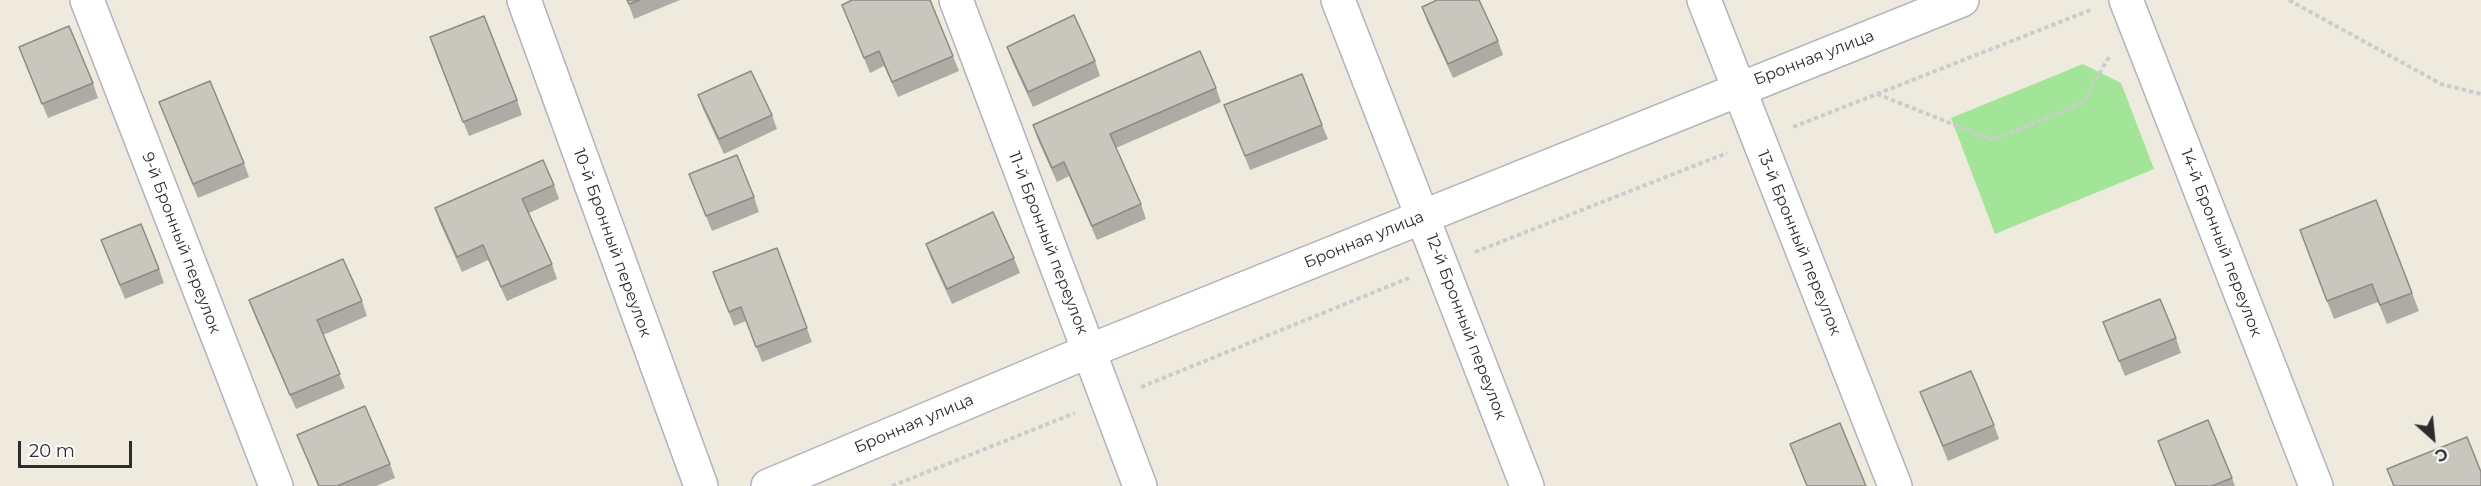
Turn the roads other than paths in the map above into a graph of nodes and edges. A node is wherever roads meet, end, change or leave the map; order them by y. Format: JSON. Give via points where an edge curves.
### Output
{"nodes":[{"id":1,"x":87,"y":0,"type":"edge"},
{"id":2,"x":524,"y":0,"type":"edge"},
{"id":3,"x":956,"y":0,"type":"edge"},
{"id":4,"x":1338,"y":0,"type":"edge"},
{"id":5,"x":1704,"y":0,"type":"edge"},
{"id":6,"x":1962,"y":0,"type":"edge"},
{"id":7,"x":2115,"y":2,"type":"edge"},
{"id":8,"x":1737,"y":88,"type":"junction"},
{"id":9,"x":1423,"y":216,"type":"junction"},
{"id":10,"x":1089,"y":351,"type":"junction"},
{"id":11,"x":276,"y":486,"type":"edge"},
{"id":12,"x":700,"y":486,"type":"edge"},
{"id":13,"x":768,"y":486,"type":"edge"},
{"id":14,"x":1140,"y":486,"type":"edge"},
{"id":15,"x":1527,"y":486,"type":"edge"},
{"id":16,"x":1895,"y":486,"type":"edge"},
{"id":17,"x":2316,"y":486,"type":"edge"}],
"edges":[{"from":1,"to":11,"type":"street","name":"9-й Бронный переулок"},
{"from":2,"to":12,"type":"street","name":"10-й Бронный переулок"},
{"from":3,"to":10,"type":"street","name":"11-й Бронный переулок"},
{"from":4,"to":9,"type":"street","name":"12-й Бронный переулок"},
{"from":5,"to":8,"type":"street","name":"13-й Бронный переулок"},
{"from":6,"to":8,"type":"street","name":"Бронная улица"},
{"from":7,"to":17,"type":"street","name":"14-й Бронный переулок"},
{"from":8,"to":9,"type":"street","name":"Бронная улица"},
{"from":8,"to":16,"type":"street","name":"13-й Бронный переулок"},
{"from":9,"to":10,"type":"street","name":"Бронная улица"},
{"from":9,"to":15,"type":"street","name":"12-й Бронный переулок"},
{"from":10,"to":13,"type":"street","name":"Бронная улица"},
{"from":10,"to":14,"type":"street","name":"11-й Бронный переулок"}]}
